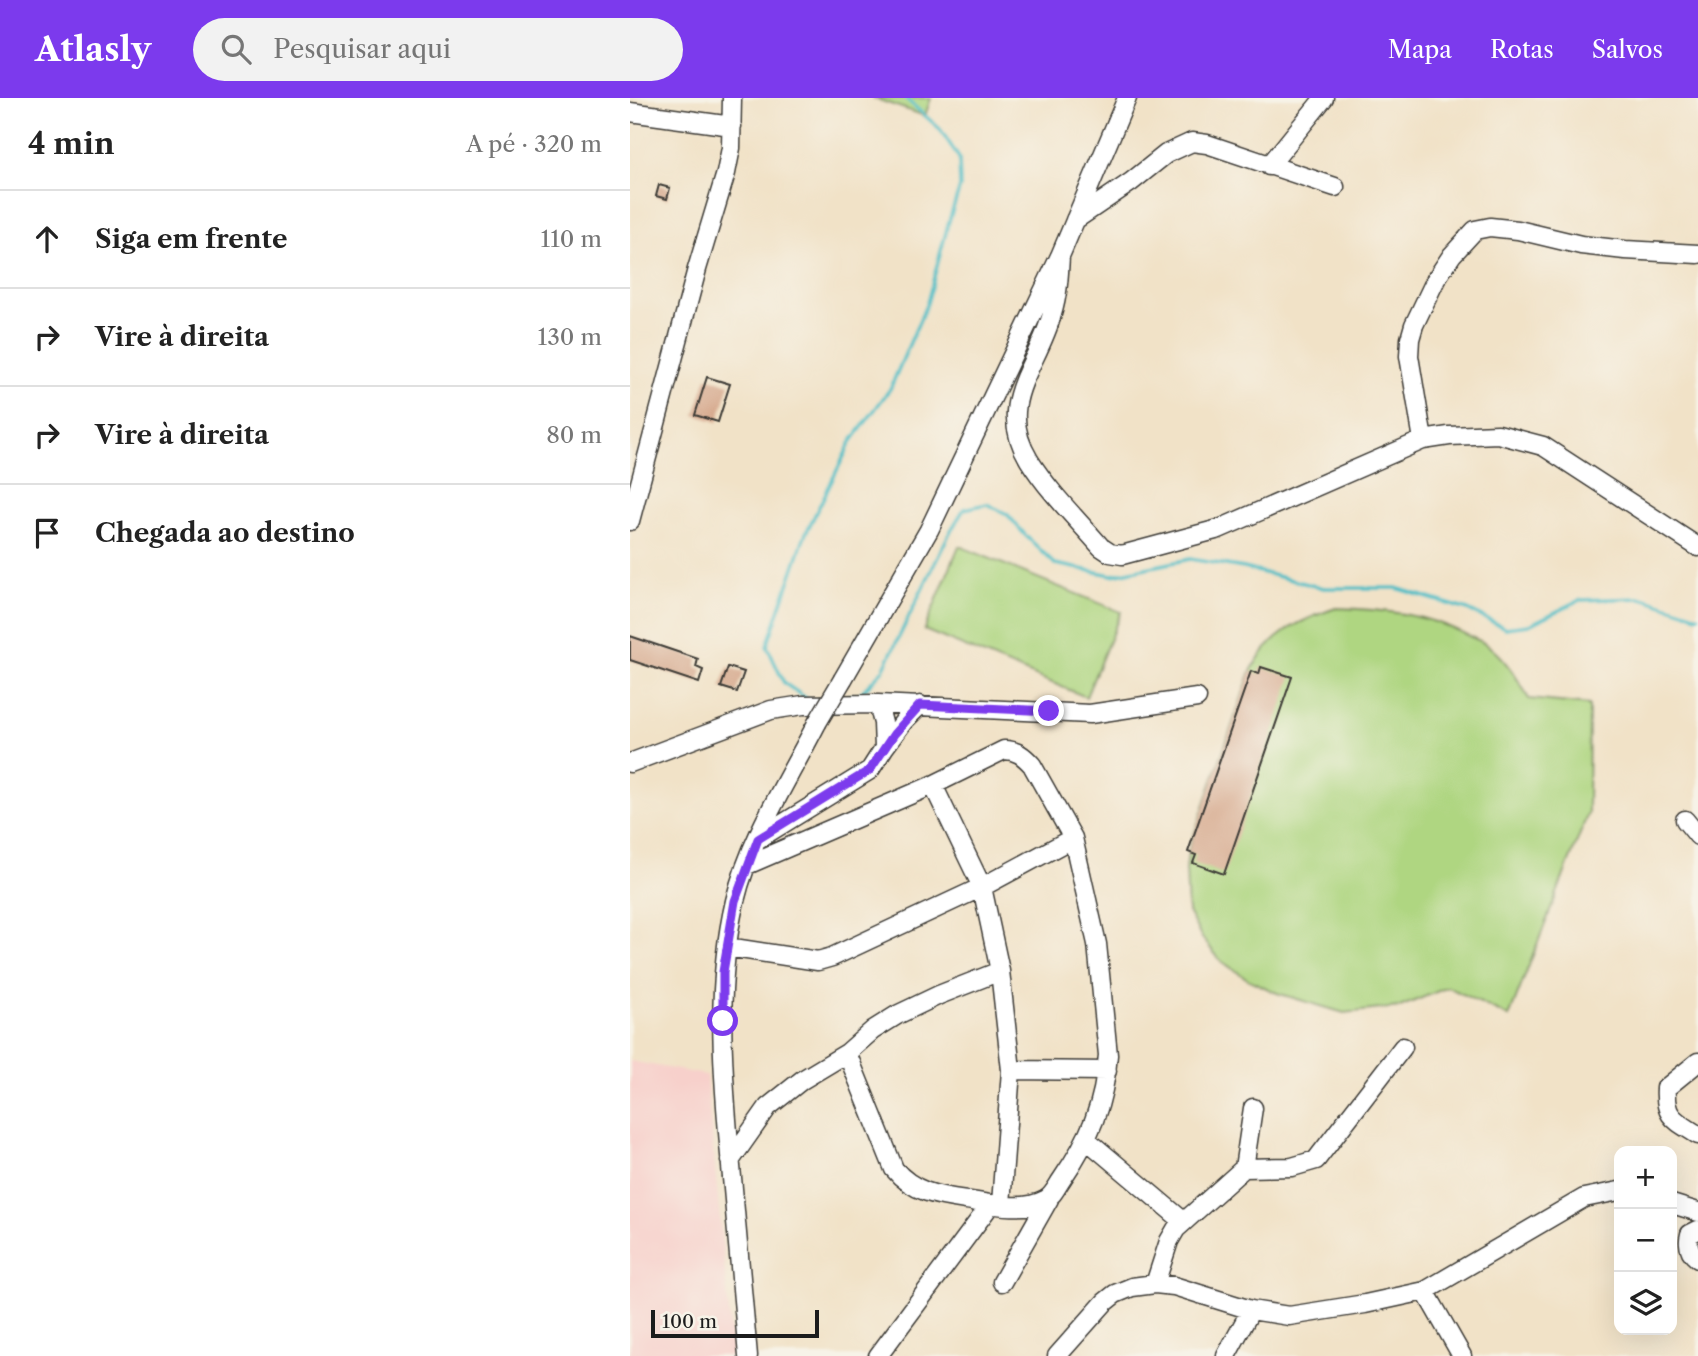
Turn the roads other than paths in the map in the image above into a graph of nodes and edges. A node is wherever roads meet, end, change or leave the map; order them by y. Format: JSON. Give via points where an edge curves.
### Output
{"nodes":[{"id":1,"x":732,"y":98,"type":"edge"},
{"id":2,"x":1127,"y":98,"type":"edge"},
{"id":3,"x":1324,"y":98,"type":"edge"},
{"id":4,"x":630,"y":112,"type":"edge"},
{"id":5,"x":732,"y":126,"type":"junction"},
{"id":6,"x":1269,"y":166,"type":"junction"},
{"id":7,"x":1335,"y":187,"type":"dead end"},
{"id":8,"x":1074,"y":220,"type":"junction"},
{"id":9,"x":1698,"y":254,"type":"edge"},
{"id":10,"x":1060,"y":256,"type":"junction"},
{"id":11,"x":1423,"y":440,"type":"junction"},
{"id":12,"x":633,"y":502,"type":"edge"},
{"id":13,"x":630,"y":521,"type":"edge"},
{"id":14,"x":1698,"y":547,"type":"edge"},
{"id":15,"x":1197,"y":698,"type":"dead end"},
{"id":16,"x":878,"y":704,"type":"junction"},
{"id":17,"x":920,"y":705,"type":"junction"},
{"id":18,"x":884,"y":748,"type":"junction"},
{"id":19,"x":630,"y":763,"type":"edge"},
{"id":20,"x":933,"y":785,"type":"junction"},
{"id":21,"x":1685,"y":820,"type":"dead end"},
{"id":22,"x":1698,"y":836,"type":"edge"},
{"id":23,"x":1073,"y":838,"type":"junction"},
{"id":24,"x":758,"y":839,"type":"junction"},
{"id":25,"x":747,"y":865,"type":"junction"},
{"id":26,"x":982,"y":887,"type":"junction"},
{"id":27,"x":727,"y":947,"type":"junction"},
{"id":28,"x":1000,"y":971,"type":"junction"},
{"id":29,"x":1403,"y":1046,"type":"dead end"},
{"id":30,"x":847,"y":1053,"type":"junction"},
{"id":31,"x":1698,"y":1062,"type":"edge"},
{"id":32,"x":1011,"y":1070,"type":"junction"},
{"id":33,"x":1107,"y":1072,"type":"junction"},
{"id":34,"x":1254,"y":1108,"type":"dead end"},
{"id":35,"x":1698,"y":1135,"type":"edge"},
{"id":36,"x":1087,"y":1140,"type":"junction"},
{"id":37,"x":730,"y":1161,"type":"junction"},
{"id":38,"x":1244,"y":1168,"type":"junction"},
{"id":39,"x":1614,"y":1192,"type":"edge"},
{"id":40,"x":1049,"y":1199,"type":"junction"},
{"id":41,"x":1698,"y":1201,"type":"edge"},
{"id":42,"x":996,"y":1204,"type":"junction"},
{"id":43,"x":1677,"y":1204,"type":"edge"},
{"id":44,"x":1677,"y":1206,"type":"edge"},
{"id":45,"x":1698,"y":1212,"type":"edge"},
{"id":46,"x":1183,"y":1222,"type":"junction"},
{"id":47,"x":1698,"y":1230,"type":"edge"},
{"id":48,"x":1698,"y":1259,"type":"edge"},
{"id":49,"x":1002,"y":1282,"type":"dead end"},
{"id":50,"x":1156,"y":1284,"type":"junction"},
{"id":51,"x":1425,"y":1291,"type":"junction"},
{"id":52,"x":1251,"y":1310,"type":"junction"},
{"id":53,"x":748,"y":1356,"type":"edge"},
{"id":54,"x":878,"y":1356,"type":"edge"},
{"id":55,"x":1057,"y":1356,"type":"edge"},
{"id":56,"x":1226,"y":1356,"type":"edge"},
{"id":57,"x":1462,"y":1356,"type":"edge"}],
"edges":[{"from":1,"to":5,"type":"street"},
{"from":2,"to":8,"type":"street"},
{"from":3,"to":6,"type":"street"},
{"from":4,"to":5,"type":"street"},
{"from":5,"to":12,"type":"street","via":[[726,173]]},
{"from":6,"to":7,"type":"street"},
{"from":6,"to":8,"type":"street","via":[[1192,142],[1166,154]]},
{"from":8,"to":10,"type":"street"},
{"from":9,"to":11,"type":"street","via":[[1581,245],[1504,228],[1475,230],[1436,279],[1410,339]]},
{"from":10,"to":11,"type":"street","via":[[1052,316],[1019,388],[1015,407],[1018,434],[1040,475],[1110,553],[1122,555],[1219,529]]},
{"from":10,"to":24,"type":"street","bridge":true,"via":[[929,530],[817,723]]},
{"from":11,"to":14,"type":"street","via":[[1498,434],[1544,446]]},
{"from":12,"to":13,"type":"street"},
{"from":15,"to":17,"type":"street","via":[[1090,714]]},
{"from":16,"to":17,"type":"street"},
{"from":16,"to":18,"type":"street"},
{"from":16,"to":19,"type":"street","via":[[771,710]]},
{"from":17,"to":18,"type":"street"},
{"from":18,"to":24,"type":"street","via":[[870,770]]},
{"from":20,"to":23,"type":"street","via":[[997,752],[1012,750],[1032,765]]},
{"from":20,"to":25,"type":"street"},
{"from":20,"to":26,"type":"street"},
{"from":21,"to":22,"type":"street"},
{"from":23,"to":26,"type":"street"},
{"from":23,"to":33,"type":"street","via":[[1097,944]]},
{"from":24,"to":25,"type":"street"},
{"from":25,"to":27,"type":"street"},
{"from":26,"to":27,"type":"street","via":[[818,961]]},
{"from":26,"to":28,"type":"street"},
{"from":27,"to":37,"type":"street","via":[[723,1069]]},
{"from":28,"to":30,"type":"street","via":[[897,1015]]},
{"from":28,"to":32,"type":"street"},
{"from":29,"to":38,"type":"street","via":[[1316,1160],[1292,1167]]},
{"from":30,"to":37,"type":"street","via":[[768,1107]]},
{"from":30,"to":42,"type":"street","via":[[894,1170],[904,1182],[919,1190]]},
{"from":31,"to":35,"type":"street","via":[[1666,1088],[1665,1101],[1673,1119]]},
{"from":32,"to":33,"type":"street"},
{"from":32,"to":42,"type":"street"},
{"from":33,"to":36,"type":"street"},
{"from":34,"to":38,"type":"street"},
{"from":36,"to":40,"type":"street"},
{"from":36,"to":46,"type":"street"},
{"from":37,"to":53,"type":"street"},
{"from":38,"to":46,"type":"street"},
{"from":39,"to":51,"type":"street","via":[[1584,1198]]},
{"from":40,"to":42,"type":"street","via":[[1024,1206]]},
{"from":40,"to":49,"type":"street"},
{"from":41,"to":43,"type":"street"},
{"from":42,"to":54,"type":"street"},
{"from":44,"to":45,"type":"street"},
{"from":46,"to":50,"type":"street","via":[[1169,1241]]},
{"from":47,"to":48,"type":"street","via":[[1690,1234],[1688,1243]]},
{"from":50,"to":52,"type":"street"},
{"from":50,"to":55,"type":"street","via":[[1132,1287],[1105,1301]]},
{"from":51,"to":52,"type":"street","via":[[1289,1317]]},
{"from":51,"to":57,"type":"street"},
{"from":52,"to":56,"type":"street"}]}
